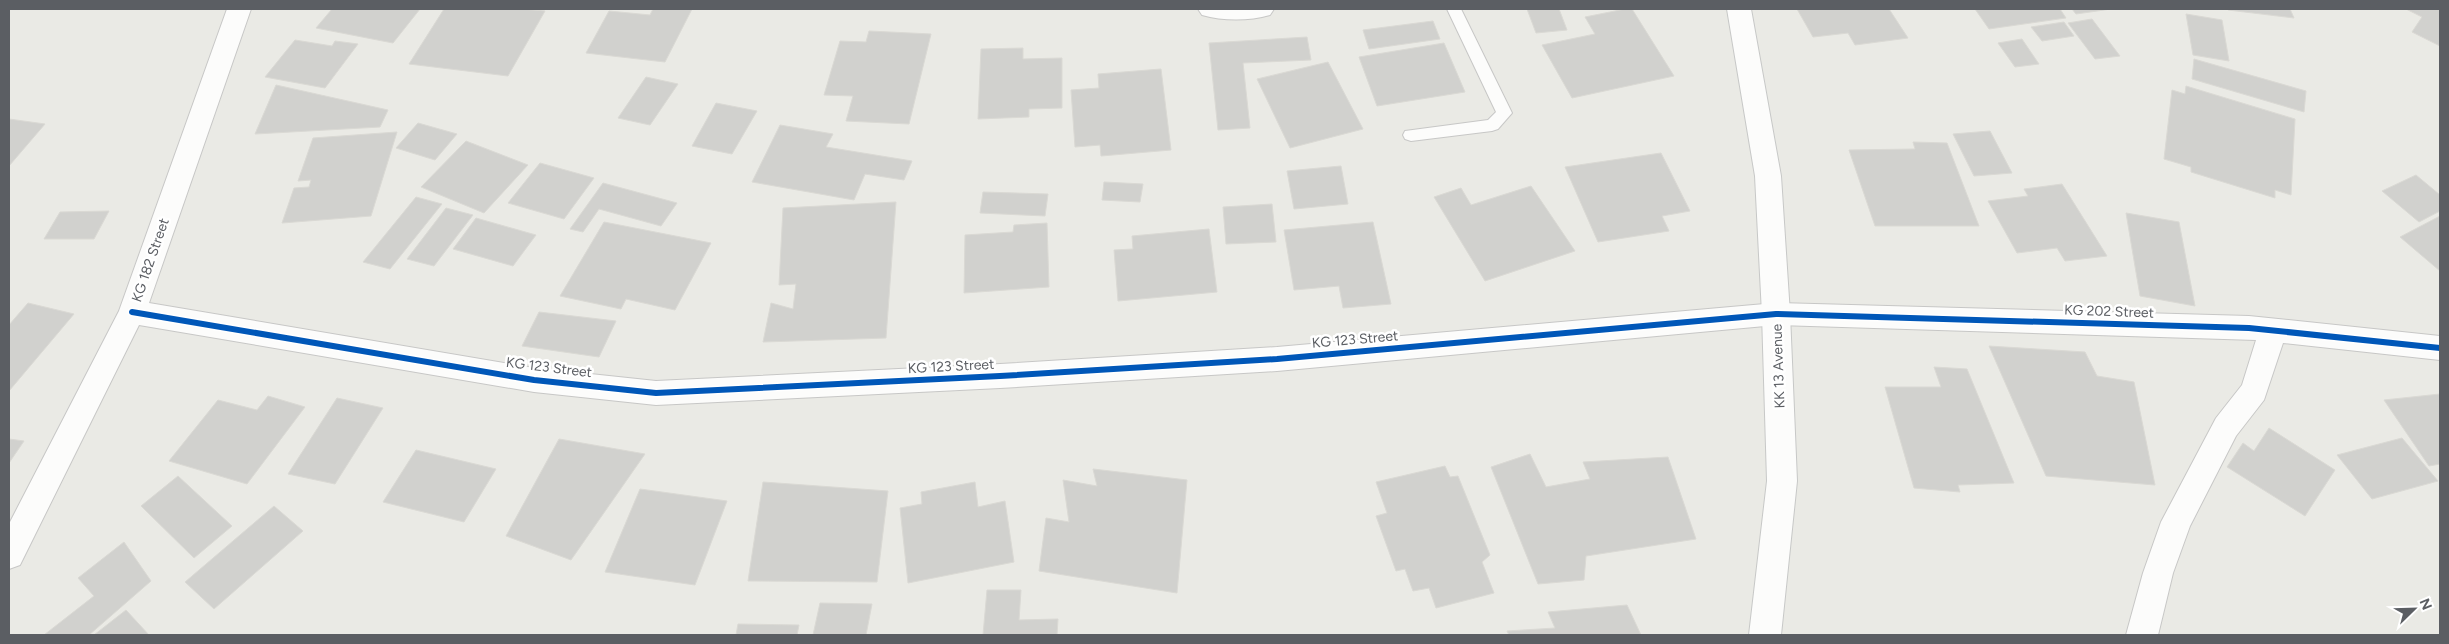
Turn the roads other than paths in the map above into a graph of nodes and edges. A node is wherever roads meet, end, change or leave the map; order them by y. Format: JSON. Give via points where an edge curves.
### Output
{"nodes":[{"id":1,"x":239,"y":9,"type":"edge"},
{"id":2,"x":1210,"y":9,"type":"edge"},
{"id":3,"x":1262,"y":9,"type":"edge"},
{"id":4,"x":1454,"y":9,"type":"edge"},
{"id":5,"x":1739,"y":9,"type":"edge"},
{"id":6,"x":1411,"y":135,"type":"dead end"},
{"id":7,"x":132,"y":312,"type":"junction"},
{"id":8,"x":1776,"y":314,"type":"junction"},
{"id":9,"x":2273,"y":331,"type":"junction"},
{"id":10,"x":2440,"y":348,"type":"edge"},
{"id":11,"x":9,"y":555,"type":"edge"},
{"id":12,"x":1765,"y":635,"type":"edge"},
{"id":13,"x":2142,"y":635,"type":"edge"}],
"edges":[{"from":1,"to":7,"type":"street","name":"KG 182 Street"},
{"from":2,"to":3,"type":"street"},
{"from":4,"to":6,"type":"lane","via":[[1504,113],[1492,125]]},
{"from":5,"to":8,"type":"street","name":"KK 13 Avenue","via":[[1768,176]]},
{"from":7,"to":8,"type":"street","name":"KG 123 Street","via":[[534,380],[656,393],[1276,359]]},
{"from":7,"to":11,"type":"street","name":"KG 182 Street"},
{"from":8,"to":9,"type":"street","name":"KG 202 Street","via":[[2239,327]]},
{"from":8,"to":12,"type":"street","name":"KK 13 Avenue","via":[[1782,481]]},
{"from":9,"to":10,"type":"street","name":"KG 202 Street"},
{"from":9,"to":13,"type":"street","via":[[2254,391],[2226,427],[2176,522],[2158,573]]}]}
